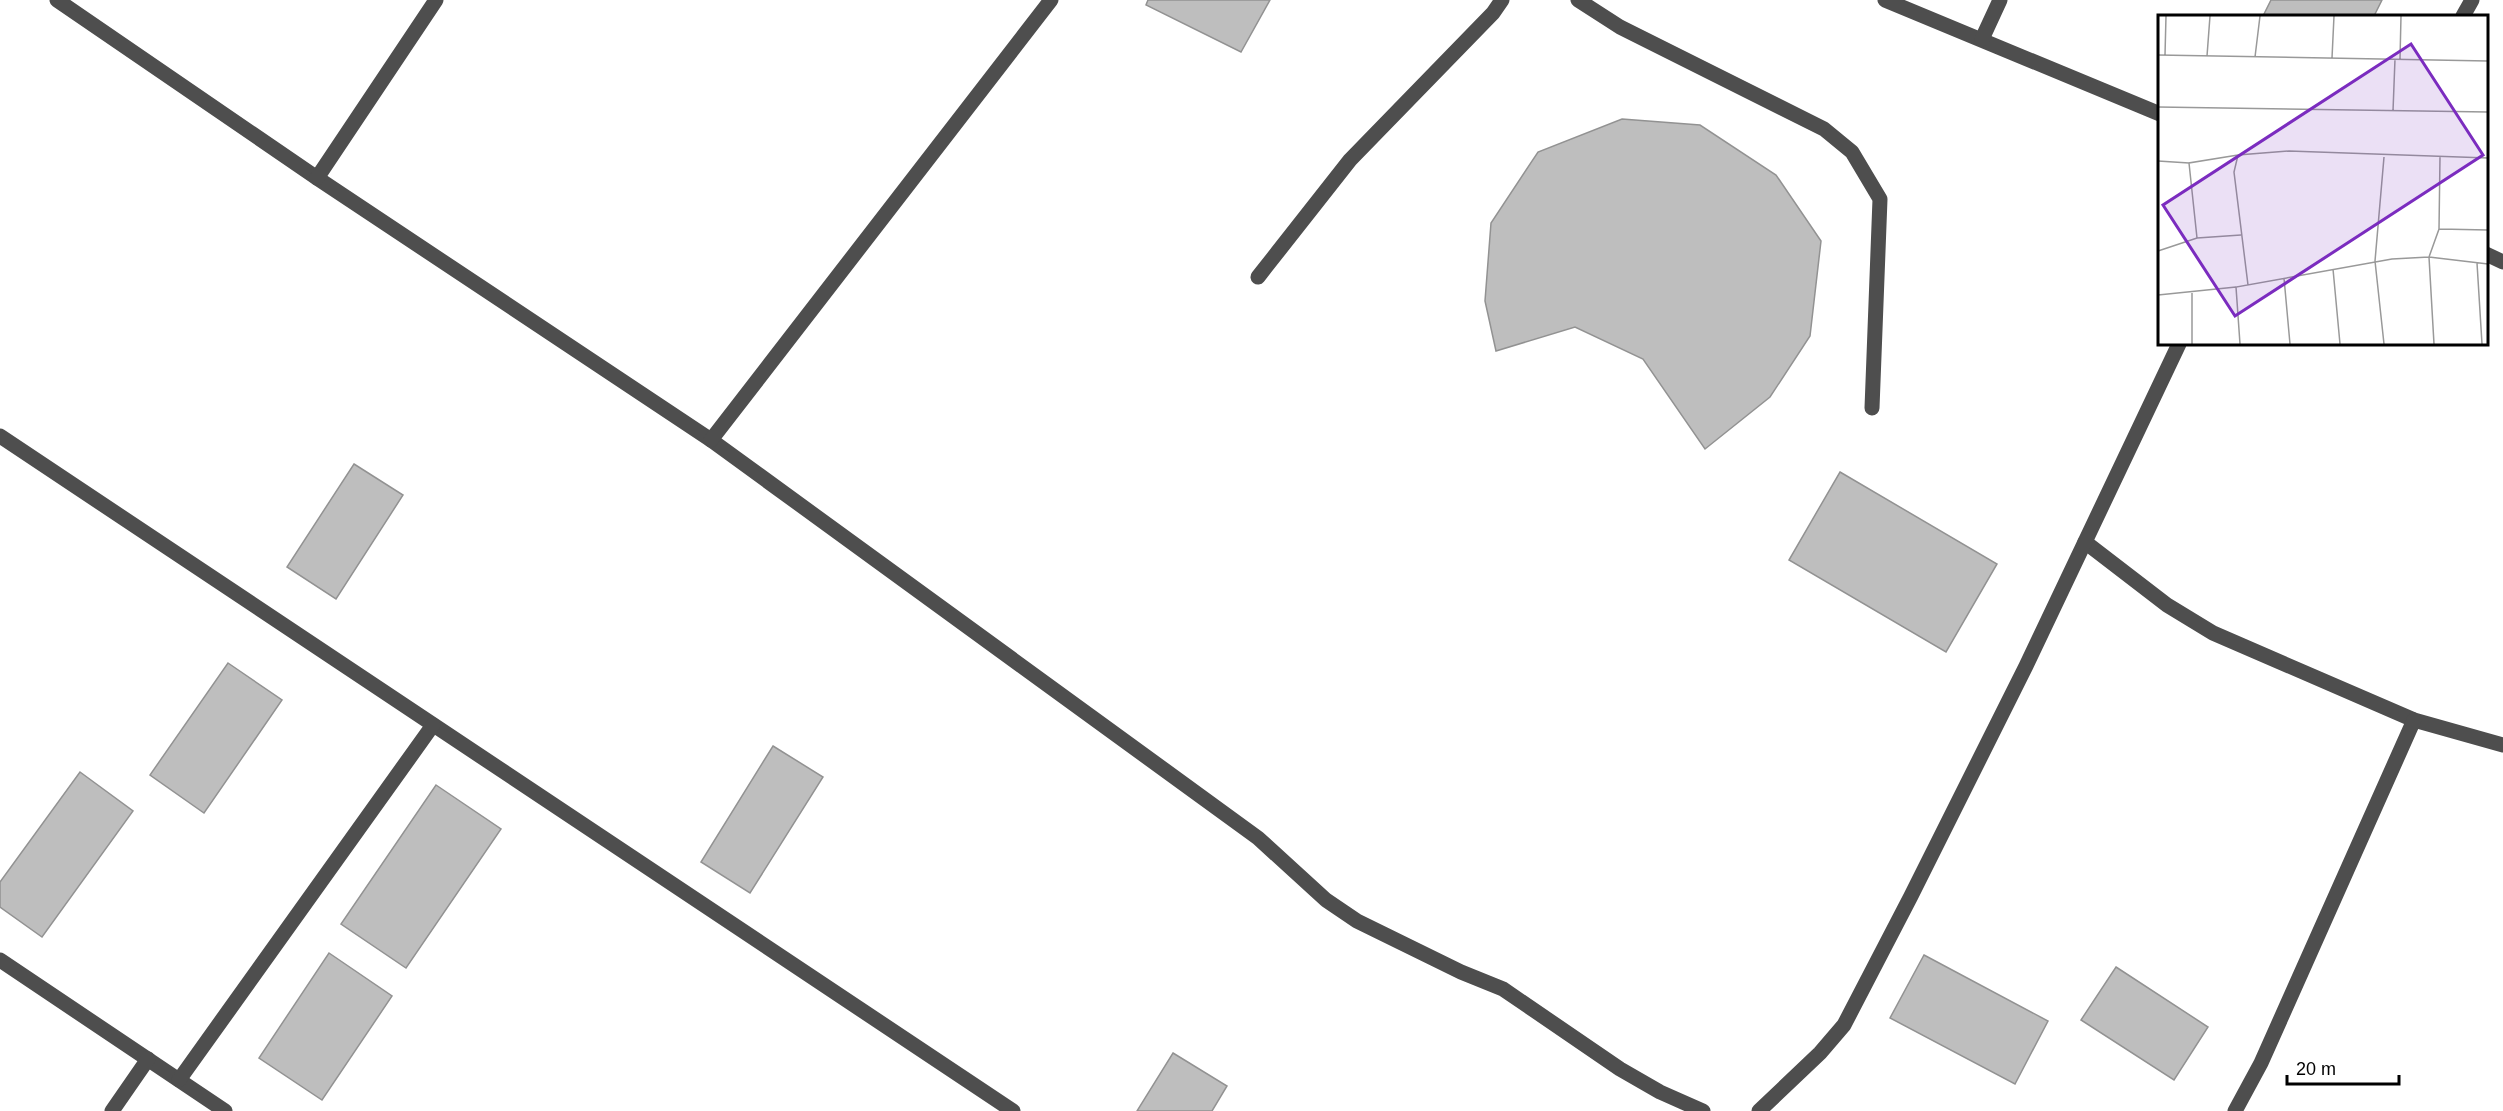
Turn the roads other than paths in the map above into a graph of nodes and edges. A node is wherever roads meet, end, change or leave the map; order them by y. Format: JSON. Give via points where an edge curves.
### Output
{"nodes":[{"id":1,"x":57,"y":0,"type":"edge"},
{"id":2,"x":436,"y":0,"type":"edge"},
{"id":3,"x":1051,"y":0,"type":"edge"},
{"id":4,"x":1502,"y":0,"type":"edge"},
{"id":5,"x":1578,"y":0,"type":"edge"},
{"id":6,"x":1886,"y":0,"type":"edge"},
{"id":7,"x":2000,"y":0,"type":"edge"},
{"id":8,"x":2472,"y":0,"type":"edge"},
{"id":9,"x":2464,"y":15,"type":"edge"},
{"id":10,"x":1982,"y":39,"type":"junction"},
{"id":11,"x":2158,"y":113,"type":"edge"},
{"id":12,"x":317,"y":178,"type":"junction"},
{"id":13,"x":2488,"y":254,"type":"edge"},
{"id":14,"x":2503,"y":262,"type":"edge"},
{"id":15,"x":1258,"y":277,"type":"dead end"},
{"id":16,"x":2179,"y":345,"type":"edge"},
{"id":17,"x":1872,"y":408,"type":"dead end"},
{"id":18,"x":0,"y":436,"type":"edge"},
{"id":19,"x":711,"y":440,"type":"junction"},
{"id":20,"x":2085,"y":542,"type":"junction"},
{"id":21,"x":2414,"y":720,"type":"junction"},
{"id":22,"x":433,"y":725,"type":"junction"},
{"id":23,"x":2503,"y":745,"type":"edge"},
{"id":24,"x":0,"y":960,"type":"edge"},
{"id":25,"x":148,"y":1059,"type":"junction"},
{"id":26,"x":179,"y":1080,"type":"junction"},
{"id":27,"x":112,"y":1111,"type":"edge"},
{"id":28,"x":225,"y":1111,"type":"edge"},
{"id":29,"x":1013,"y":1111,"type":"edge"},
{"id":30,"x":1703,"y":1111,"type":"edge"},
{"id":31,"x":1759,"y":1111,"type":"edge"},
{"id":32,"x":2235,"y":1111,"type":"edge"}],
"edges":[{"from":1,"to":12,"type":"street"},
{"from":2,"to":12,"type":"street"},
{"from":3,"to":19,"type":"street"},
{"from":4,"to":15,"type":"street","via":[[1350,160]]},
{"from":5,"to":17,"type":"street","via":[[1620,27],[1824,129],[1852,152],[1880,199]]},
{"from":6,"to":10,"type":"street"},
{"from":7,"to":10,"type":"street"},
{"from":8,"to":9,"type":"street"},
{"from":10,"to":11,"type":"street"},
{"from":12,"to":19,"type":"street"},
{"from":13,"to":14,"type":"street"},
{"from":16,"to":20,"type":"street"},
{"from":18,"to":22,"type":"street"},
{"from":19,"to":30,"type":"street","via":[[1258,838],[1334,906],[1357,921],[1503,989],[1620,1069]]},
{"from":20,"to":21,"type":"street","via":[[2167,605],[2214,633]]},
{"from":20,"to":31,"type":"street","via":[[1844,1025]]},
{"from":21,"to":23,"type":"street"},
{"from":21,"to":32,"type":"street","via":[[2261,1063]]},
{"from":22,"to":26,"type":"street"},
{"from":22,"to":29,"type":"street"},
{"from":24,"to":25,"type":"street"},
{"from":25,"to":26,"type":"street"},
{"from":25,"to":27,"type":"street"},
{"from":26,"to":28,"type":"street"}]}
